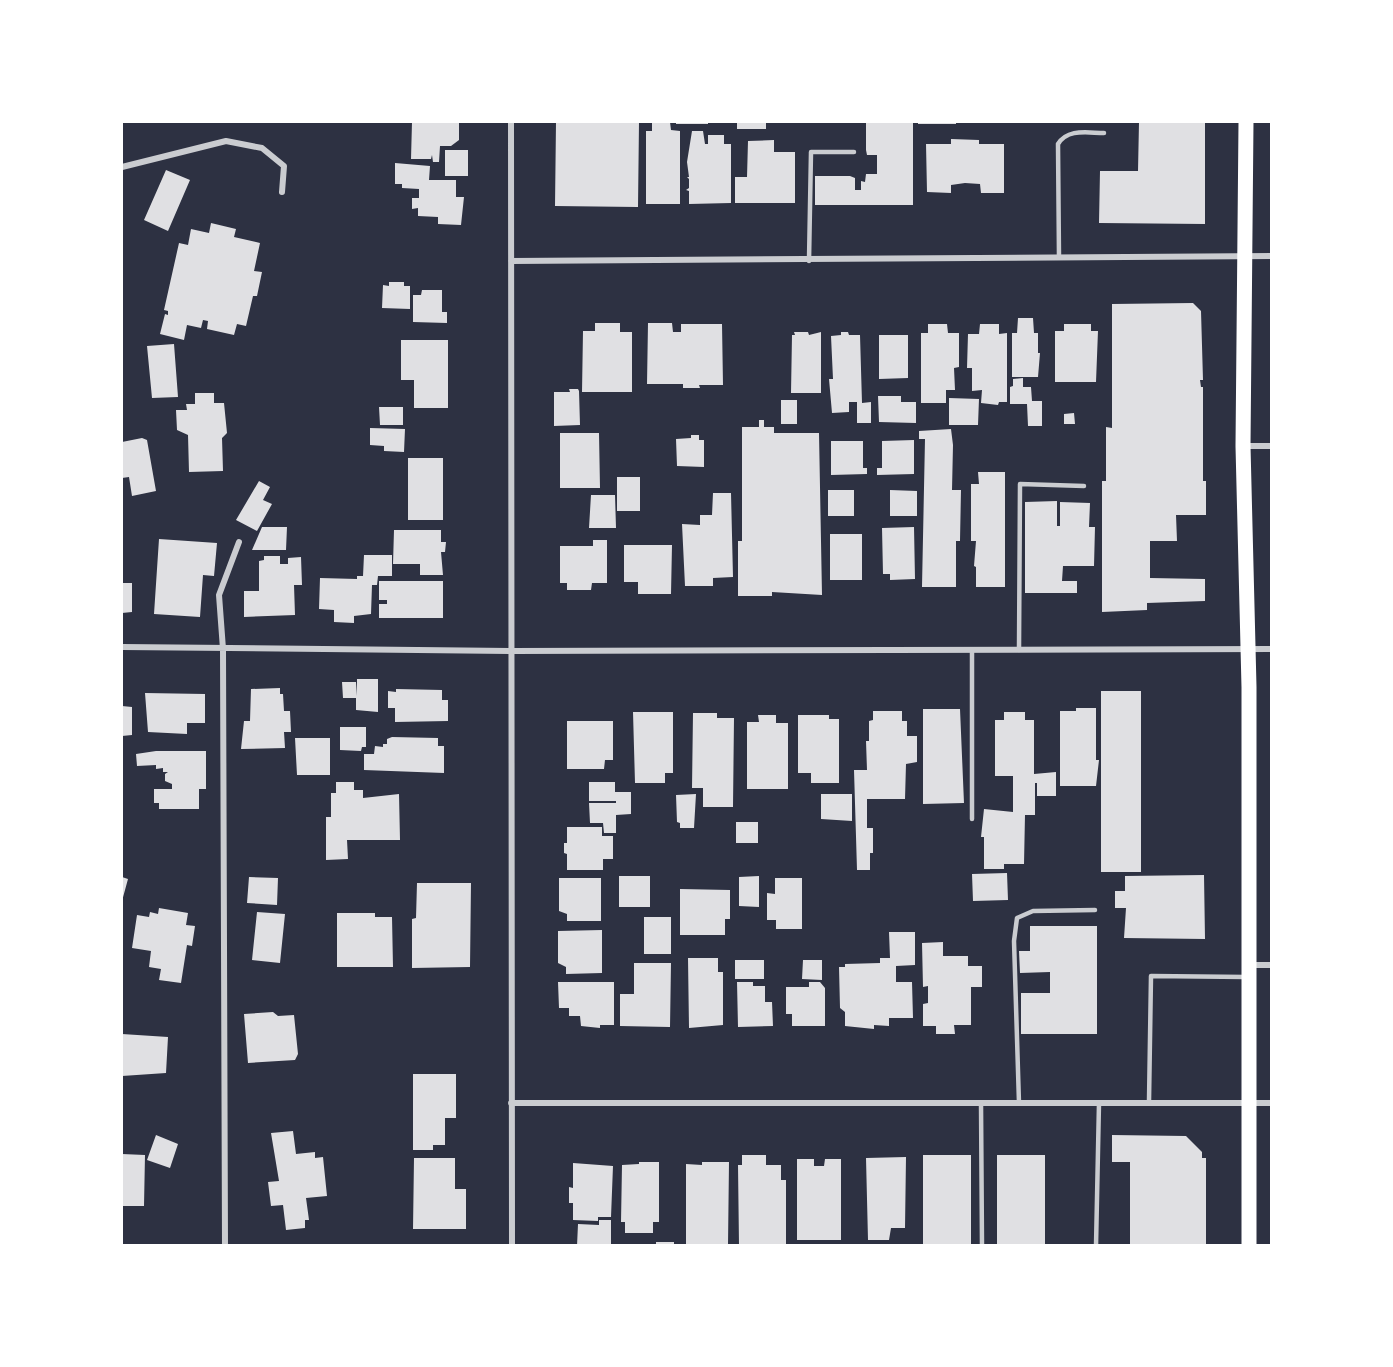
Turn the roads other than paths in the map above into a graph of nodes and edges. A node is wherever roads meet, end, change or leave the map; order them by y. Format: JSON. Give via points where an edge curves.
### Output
{"nodes":[{"id":1,"x":511,"y":122,"type":"edge"},
{"id":2,"x":1245,"y":122,"type":"edge"},
{"id":3,"x":1104,"y":133,"type":"dead end"},
{"id":4,"x":854,"y":152,"type":"dead end"},
{"id":5,"x":122,"y":168,"type":"edge"},
{"id":6,"x":282,"y":192,"type":"dead end"},
{"id":7,"x":1244,"y":256,"type":"junction"},
{"id":8,"x":1272,"y":256,"type":"edge"},
{"id":9,"x":1059,"y":257,"type":"junction"},
{"id":10,"x":511,"y":261,"type":"junction"},
{"id":11,"x":809,"y":261,"type":"junction"},
{"id":12,"x":1243,"y":446,"type":"junction"},
{"id":13,"x":1272,"y":446,"type":"edge"},
{"id":14,"x":1084,"y":486,"type":"dead end"},
{"id":15,"x":239,"y":542,"type":"dead end"},
{"id":16,"x":122,"y":646,"type":"edge"},
{"id":17,"x":223,"y":649,"type":"junction"},
{"id":18,"x":1272,"y":649,"type":"edge"},
{"id":19,"x":1020,"y":650,"type":"junction"},
{"id":20,"x":1248,"y":650,"type":"junction"},
{"id":21,"x":513,"y":651,"type":"junction"},
{"id":22,"x":972,"y":651,"type":"junction"},
{"id":23,"x":972,"y":819,"type":"dead end"},
{"id":24,"x":1095,"y":910,"type":"dead end"},
{"id":25,"x":1272,"y":965,"type":"edge"},
{"id":26,"x":1249,"y":971,"type":"junction"},
{"id":27,"x":981,"y":1102,"type":"junction"},
{"id":28,"x":1149,"y":1102,"type":"junction"},
{"id":29,"x":511,"y":1103,"type":"junction"},
{"id":30,"x":1019,"y":1103,"type":"junction"},
{"id":31,"x":1099,"y":1103,"type":"junction"},
{"id":32,"x":1248,"y":1103,"type":"junction"},
{"id":33,"x":1272,"y":1103,"type":"edge"},
{"id":34,"x":225,"y":1245,"type":"edge"},
{"id":35,"x":512,"y":1245,"type":"edge"},
{"id":36,"x":982,"y":1245,"type":"edge"},
{"id":37,"x":1096,"y":1245,"type":"edge"},
{"id":38,"x":1250,"y":1245,"type":"edge"}],
"edges":[{"from":1,"to":10,"type":"street"},
{"from":2,"to":7,"type":"main road"},
{"from":3,"to":9,"type":"lane","via":[[1072,133],[1063,136],[1058,144]]},
{"from":4,"to":11,"type":"lane","via":[[811,152]]},
{"from":5,"to":6,"type":"street","via":[[226,141],[262,148],[284,166]]},
{"from":7,"to":8,"type":"street"},
{"from":7,"to":9,"type":"street"},
{"from":7,"to":12,"type":"main road"},
{"from":9,"to":11,"type":"street"},
{"from":10,"to":11,"type":"street"},
{"from":10,"to":21,"type":"street"},
{"from":12,"to":13,"type":"street"},
{"from":12,"to":20,"type":"main road"},
{"from":14,"to":19,"type":"lane","via":[[1020,484]]},
{"from":15,"to":17,"type":"street","via":[[219,595]]},
{"from":16,"to":17,"type":"street"},
{"from":17,"to":21,"type":"street"},
{"from":17,"to":34,"type":"street"},
{"from":18,"to":20,"type":"street"},
{"from":19,"to":20,"type":"street"},
{"from":19,"to":22,"type":"street"},
{"from":20,"to":26,"type":"main road"},
{"from":21,"to":22,"type":"street"},
{"from":21,"to":29,"type":"street"},
{"from":22,"to":23,"type":"lane"},
{"from":24,"to":30,"type":"lane","via":[[1033,911],[1017,918],[1014,940]]},
{"from":25,"to":26,"type":"street"},
{"from":26,"to":28,"type":"lane","via":[[1151,976]]},
{"from":26,"to":32,"type":"main road"},
{"from":27,"to":29,"type":"street"},
{"from":27,"to":30,"type":"street"},
{"from":27,"to":36,"type":"lane"},
{"from":28,"to":31,"type":"street"},
{"from":28,"to":32,"type":"street"},
{"from":29,"to":35,"type":"street"},
{"from":30,"to":31,"type":"street"},
{"from":31,"to":37,"type":"lane"},
{"from":32,"to":33,"type":"street"},
{"from":32,"to":38,"type":"main road"}]}
